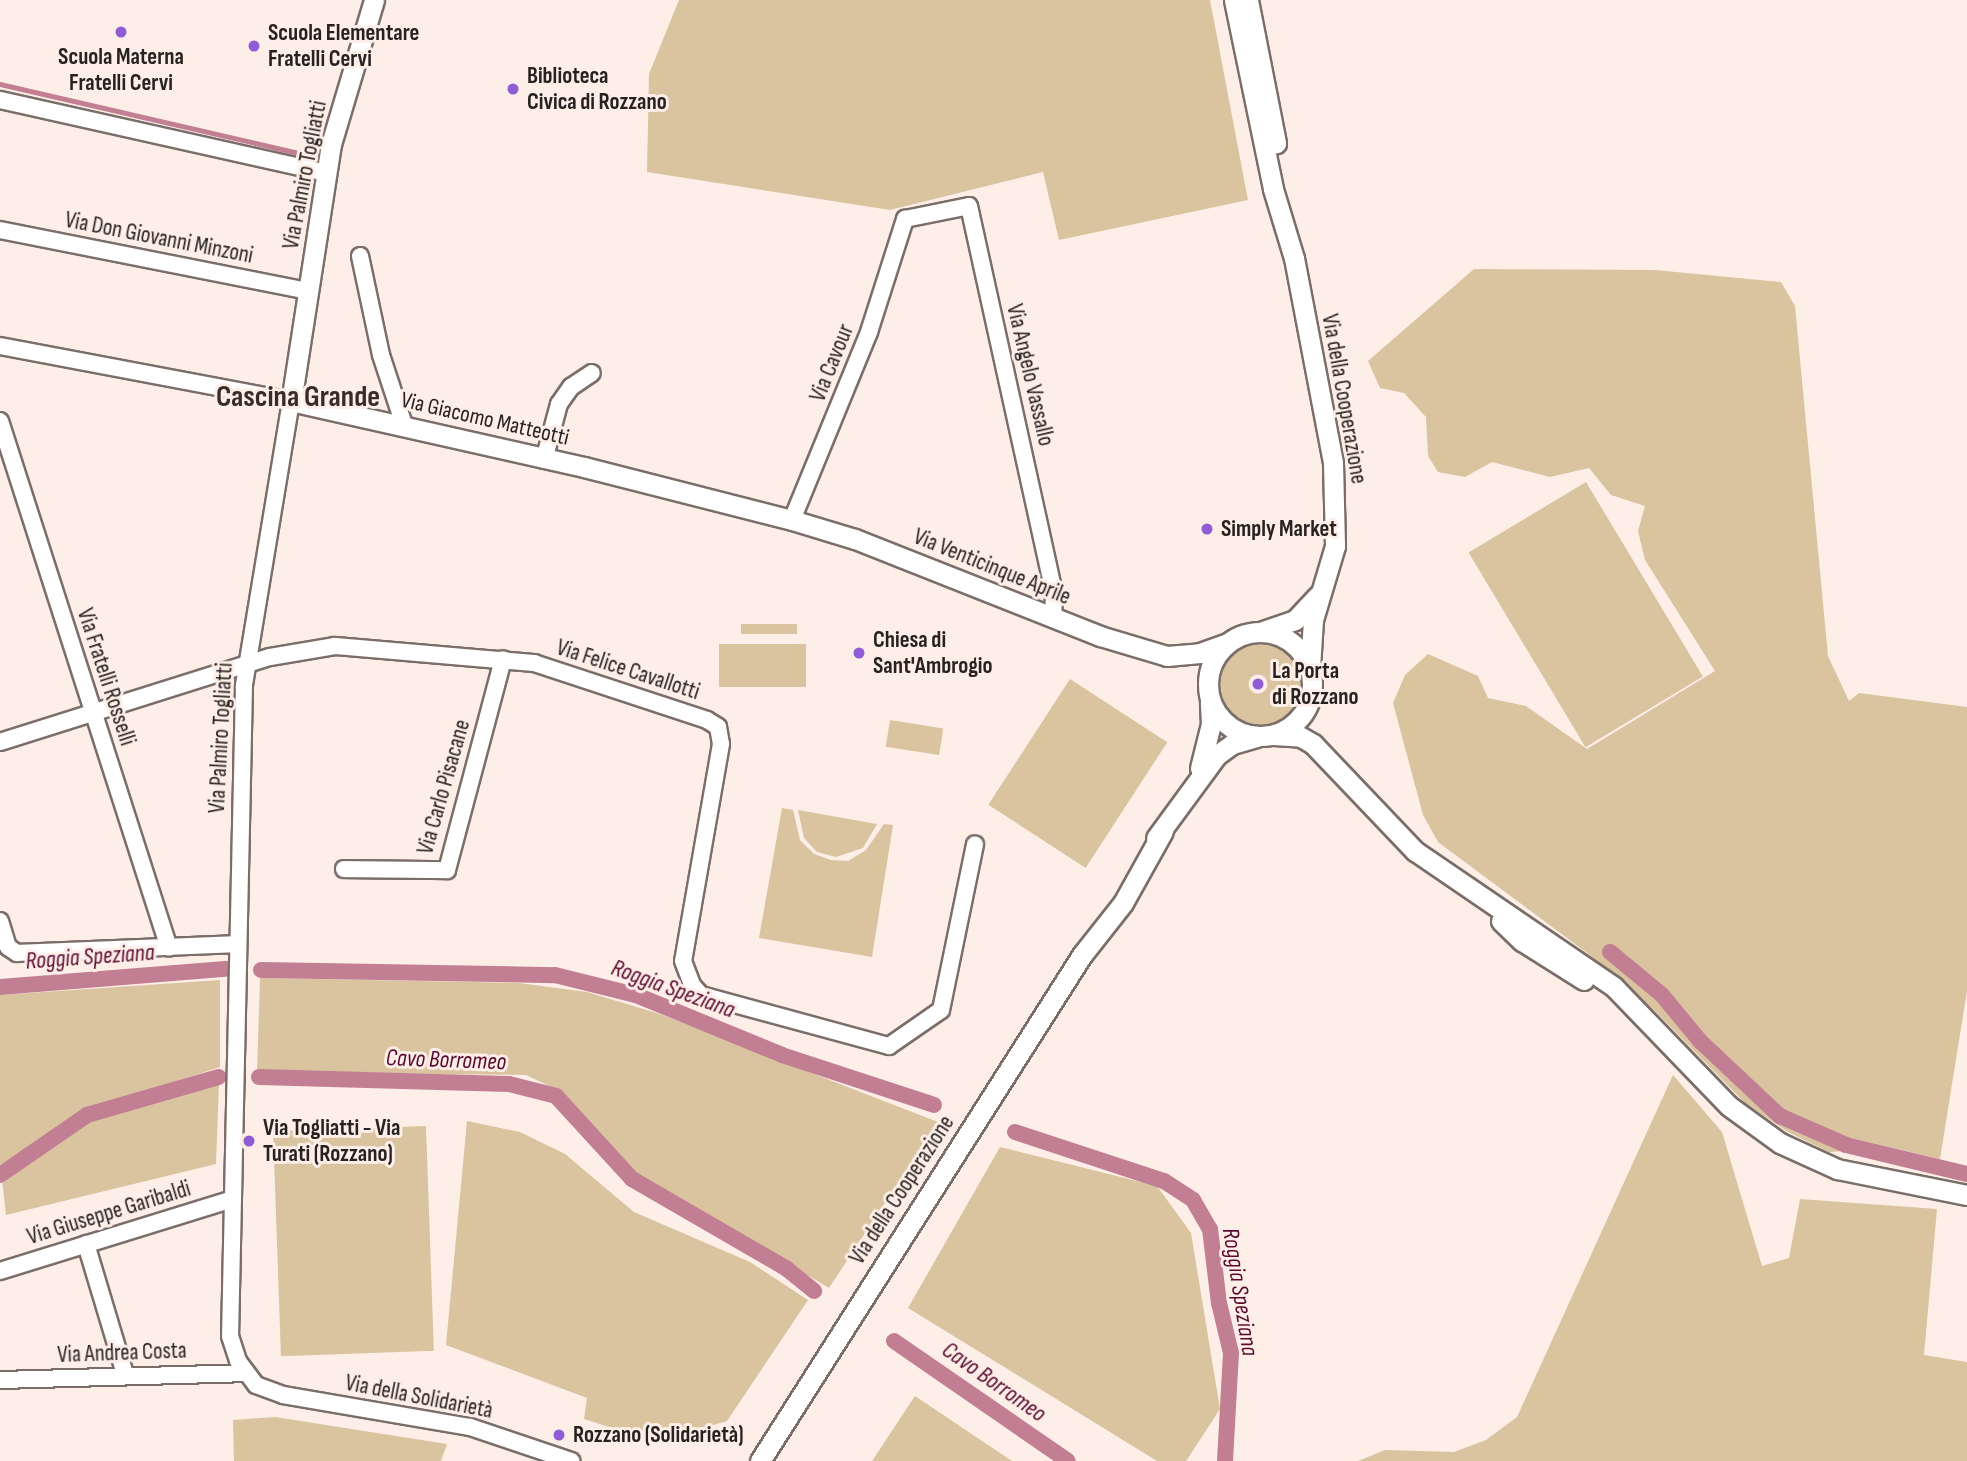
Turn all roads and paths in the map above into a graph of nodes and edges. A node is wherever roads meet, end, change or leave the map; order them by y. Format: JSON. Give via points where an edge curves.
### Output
{"nodes":[{"id":1,"x":1234,"y":0,"type":"edge"},
{"id":2,"x":1248,"y":0,"type":"edge"},
{"id":3,"x":371,"y":5,"type":"edge"},
{"id":4,"x":0,"y":100,"type":"edge"},
{"id":5,"x":326,"y":173,"type":"junction"},
{"id":6,"x":905,"y":219,"type":"joint"},
{"id":7,"x":0,"y":230,"type":"edge"},
{"id":8,"x":360,"y":256,"type":"dead end"},
{"id":9,"x":1294,"y":258,"type":"junction"},
{"id":10,"x":309,"y":291,"type":"junction"},
{"id":11,"x":0,"y":346,"type":"edge"},
{"id":12,"x":592,"y":373,"type":"dead end"},
{"id":13,"x":290,"y":401,"type":"junction"},
{"id":14,"x":0,"y":421,"type":"edge"},
{"id":15,"x":404,"y":425,"type":"junction"},
{"id":16,"x":544,"y":460,"type":"junction"},
{"id":17,"x":792,"y":520,"type":"junction"},
{"id":18,"x":1321,"y":589,"type":"junction"},
{"id":19,"x":1053,"y":618,"type":"junction"},
{"id":20,"x":1263,"y":631,"type":"junction"},
{"id":21,"x":1227,"y":643,"type":"junction"},
{"id":22,"x":1174,"y":657,"type":"junction"},
{"id":23,"x":503,"y":659,"type":"junction"},
{"id":24,"x":247,"y":664,"type":"junction"},
{"id":25,"x":1310,"y":668,"type":"junction"},
{"id":26,"x":1209,"y":697,"type":"junction"},
{"id":27,"x":1310,"y":701,"type":"junction"},
{"id":28,"x":94,"y":713,"type":"junction"},
{"id":29,"x":1266,"y":736,"type":"junction"},
{"id":30,"x":0,"y":742,"type":"edge"},
{"id":31,"x":1322,"y":751,"type":"junction"},
{"id":32,"x":1198,"y":776,"type":"junction"},
{"id":33,"x":975,"y":844,"type":"dead end"},
{"id":34,"x":344,"y":869,"type":"dead end"},
{"id":35,"x":0,"y":921,"type":"edge"},
{"id":36,"x":239,"y":944,"type":"junction"},
{"id":37,"x":169,"y":948,"type":"junction"},
{"id":38,"x":1967,"y":1195,"type":"edge"},
{"id":39,"x":232,"y":1199,"type":"junction"},
{"id":40,"x":86,"y":1244,"type":"junction"},
{"id":41,"x":0,"y":1271,"type":"edge"},
{"id":42,"x":125,"y":1374,"type":"junction"},
{"id":43,"x":250,"y":1379,"type":"junction"},
{"id":44,"x":0,"y":1380,"type":"edge"},
{"id":45,"x":757,"y":1458,"type":"edge"},
{"id":46,"x":571,"y":1461,"type":"edge"}],
"edges":[{"from":1,"to":9,"type":"street","name":"Via della Cooperazione","via":[[1273,189]]},
{"from":2,"to":9,"type":"street","name":"Via della Cooperazione","via":[[1284,179]]},
{"from":3,"to":5,"type":"street","name":"Via Palmiro Togliatti"},
{"from":4,"to":5,"type":"street"},
{"from":5,"to":10,"type":"street","name":"Via Palmiro Togliatti"},
{"from":6,"to":17,"type":"street","name":"Via Cavour","via":[[869,332]]},
{"from":6,"to":19,"type":"street","name":"Via Angelo Vassallo","via":[[969,206],[1054,593]]},
{"from":7,"to":10,"type":"street","name":"Via Don Giovanni Minzoni"},
{"from":8,"to":15,"type":"street","via":[[381,355]]},
{"from":9,"to":18,"type":"street","name":"Via della Cooperazione","via":[[1334,463],[1335,546]]},
{"from":10,"to":13,"type":"street","name":"Via Palmiro Togliatti"},
{"from":11,"to":13,"type":"street","name":"Via Giacomo Matteotti"},
{"from":12,"to":16,"type":"street","via":[[571,387],[559,404]]},
{"from":13,"to":15,"type":"street","name":"Via Giacomo Matteotti"},
{"from":13,"to":24,"type":"street","name":"Via Palmiro Togliatti"},
{"from":14,"to":28,"type":"street","name":"Via Fratelli Rosselli"},
{"from":15,"to":16,"type":"street","name":"Via Giacomo Matteotti"},
{"from":16,"to":17,"type":"street","name":"Via Giacomo Matteotti"},
{"from":17,"to":19,"type":"street","name":"Via Venticinque Aprile","via":[[855,539]]},
{"from":18,"to":20,"type":"street","name":"Via della Cooperazione","via":[[1295,620]]},
{"from":18,"to":25,"type":"street","name":"Via della Cooperazione","via":[[1310,639]]},
{"from":19,"to":22,"type":"street","name":"Via Venticinque Aprile"},
{"from":20,"to":21,"type":"street"},
{"from":20,"to":25,"type":"street","via":[[1287,639]]},
{"from":21,"to":22,"type":"street"},
{"from":21,"to":26,"type":"street","via":[[1212,662]]},
{"from":22,"to":26,"type":"street","name":"Via Venticinque Aprile","via":[[1193,671]]},
{"from":23,"to":24,"type":"street","name":"Via Felice Cavallotti","via":[[335,646]]},
{"from":23,"to":33,"type":"street","name":"Via Felice Cavallotti","via":[[534,663],[718,727],[721,744],[683,961],[701,995],[881,1045],[900,1043],[941,1010],[945,1000]]},
{"from":23,"to":34,"type":"street","name":"Via Carlo Pisacane","via":[[446,870]]},
{"from":24,"to":28,"type":"street","name":"Via Felice Cavallotti"},
{"from":24,"to":36,"type":"street","name":"Via Palmiro Togliatti"},
{"from":25,"to":27,"type":"street"},
{"from":26,"to":29,"type":"street","via":[[1228,725]]},
{"from":26,"to":32,"type":"street","name":"Via della Cooperazione","via":[[1211,724]]},
{"from":27,"to":29,"type":"street","via":[[1299,719]]},
{"from":27,"to":31,"type":"street"},
{"from":28,"to":30,"type":"street","name":"Via Felice Cavallotti"},
{"from":28,"to":37,"type":"street","name":"Via Fratelli Rosselli"},
{"from":29,"to":31,"type":"street","via":[[1301,737]]},
{"from":29,"to":32,"type":"street","name":"Via della Cooperazione","via":[[1224,748]]},
{"from":31,"to":38,"type":"street","via":[[1415,851],[1468,891],[1522,941],[1654,1028],[1729,1106],[1780,1143],[1836,1169]]},
{"from":32,"to":45,"type":"street","name":"Via della Cooperazione","via":[[1163,831],[1112,896],[1082,955]]},
{"from":35,"to":37,"type":"street","via":[[12,951]]},
{"from":36,"to":37,"type":"street"},
{"from":36,"to":39,"type":"street","name":"Via Palmiro Togliatti"},
{"from":39,"to":40,"type":"street","name":"Via Giuseppe Garibaldi"},
{"from":39,"to":43,"type":"street","name":"Via Palmiro Togliatti","via":[[230,1336]]},
{"from":40,"to":41,"type":"street","name":"Via Giuseppe Garibaldi"},
{"from":40,"to":42,"type":"street"},
{"from":42,"to":43,"type":"street","name":"Via Andrea Costa"},
{"from":42,"to":44,"type":"street","name":"Via Andrea Costa"},
{"from":43,"to":46,"type":"street","name":"Via della Solidarietà","via":[[302,1399],[477,1429]]}]}
